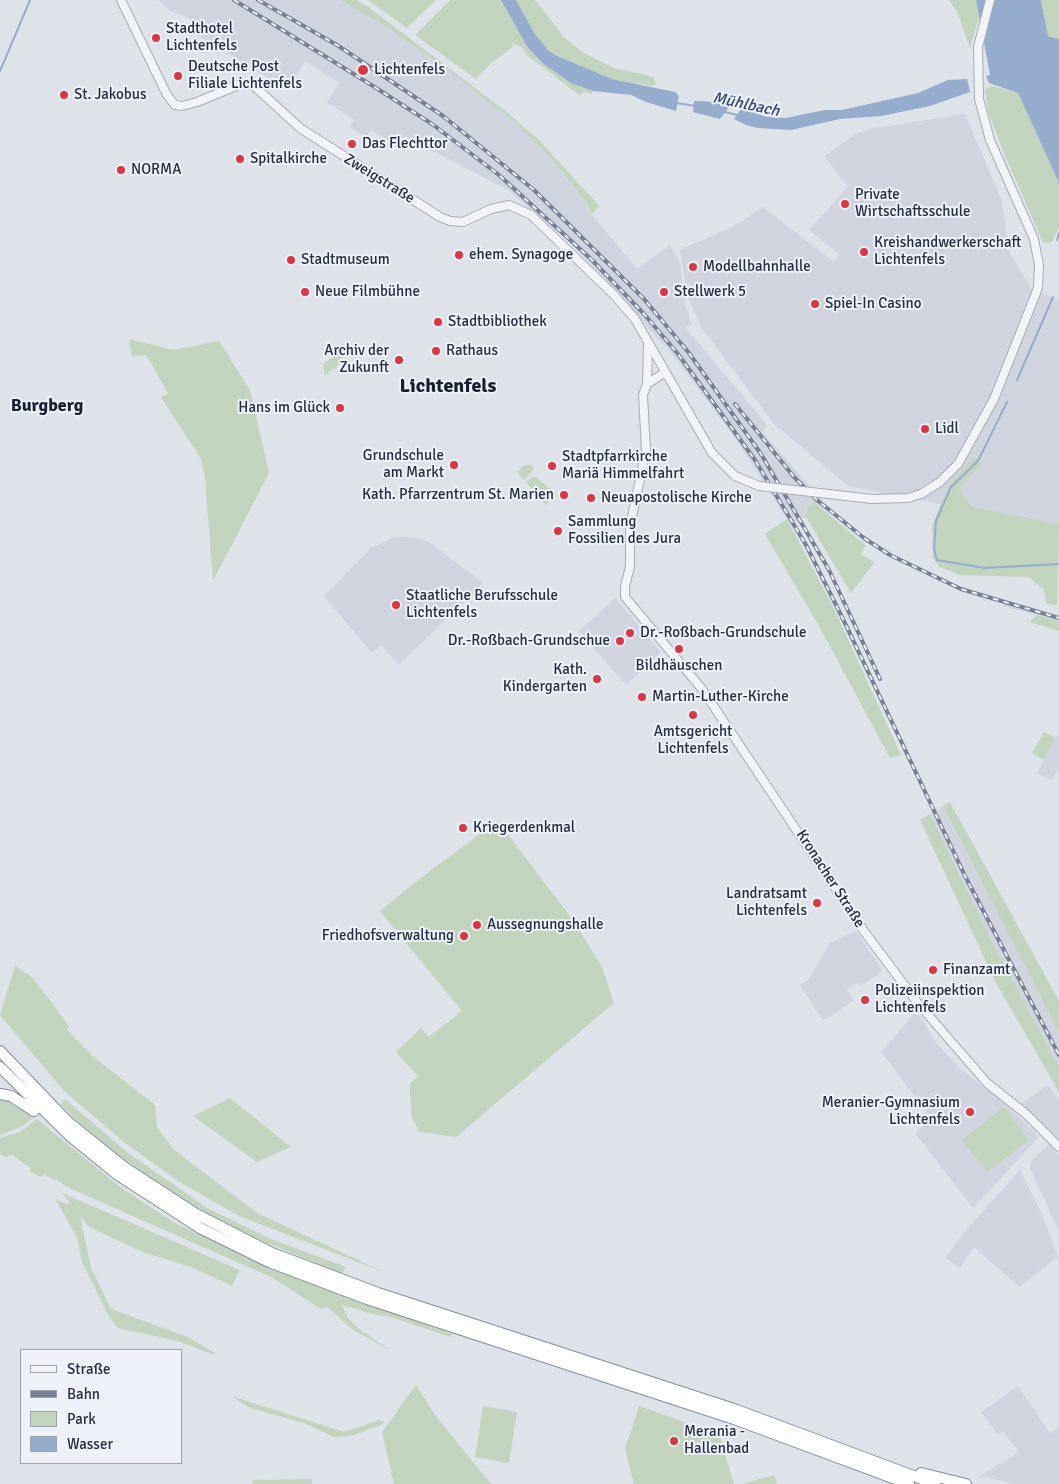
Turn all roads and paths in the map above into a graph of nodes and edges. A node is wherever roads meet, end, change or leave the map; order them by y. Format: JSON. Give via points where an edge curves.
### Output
{"nodes":[{"id":1,"x":121,"y":0,"type":"edge"},
{"id":2,"x":990,"y":0,"type":"edge"},
{"id":3,"x":648,"y":341,"type":"junction"},
{"id":4,"x":664,"y":373,"type":"junction"},
{"id":5,"x":647,"y":384,"type":"junction"},
{"id":6,"x":0,"y":1051,"type":"edge"},
{"id":7,"x":0,"y":1066,"type":"edge"},
{"id":8,"x":0,"y":1094,"type":"edge"},
{"id":9,"x":70,"y":1136,"type":"junction"},
{"id":10,"x":1059,"y":1148,"type":"edge"},
{"id":11,"x":883,"y":1463,"type":"junction"},
{"id":12,"x":909,"y":1484,"type":"edge"},
{"id":13,"x":935,"y":1484,"type":"edge"},
{"id":14,"x":966,"y":1484,"type":"edge"}],
"edges":[{"from":1,"to":3,"type":"street","name":"Zweigstraße","via":[[167,95],[175,105],[197,102],[241,84],[253,85],[318,140],[440,217],[463,222],[498,207],[520,208],[542,224],[613,294]]},
{"from":2,"to":4,"type":"street","bridge":true,"via":[[977,55],[980,107],[990,140],[1032,232],[1040,279],[1002,382],[958,464],[940,482],[908,498],[872,499],[760,486],[735,476],[720,464]]},
{"from":3,"to":4,"type":"street"},
{"from":3,"to":5,"type":"street"},
{"from":4,"to":5,"type":"street"},
{"from":5,"to":10,"type":"street","name":"Kronacher Straße","via":[[642,400],[646,451],[630,526],[630,567],[624,592],[627,600],[702,689],[866,934],[917,1002],[982,1078],[1026,1114]]},
{"from":6,"to":11,"type":"highway","via":[[68,1122],[124,1167],[196,1214],[272,1253],[378,1293],[737,1410]]},
{"from":7,"to":9,"type":"highway"},
{"from":8,"to":9,"type":"highway","via":[[26,1104]]},
{"from":9,"to":12,"type":"highway","via":[[118,1175],[200,1228],[296,1274],[734,1419]]},
{"from":11,"to":13,"type":"highway"},
{"from":11,"to":14,"type":"highway"}]}
